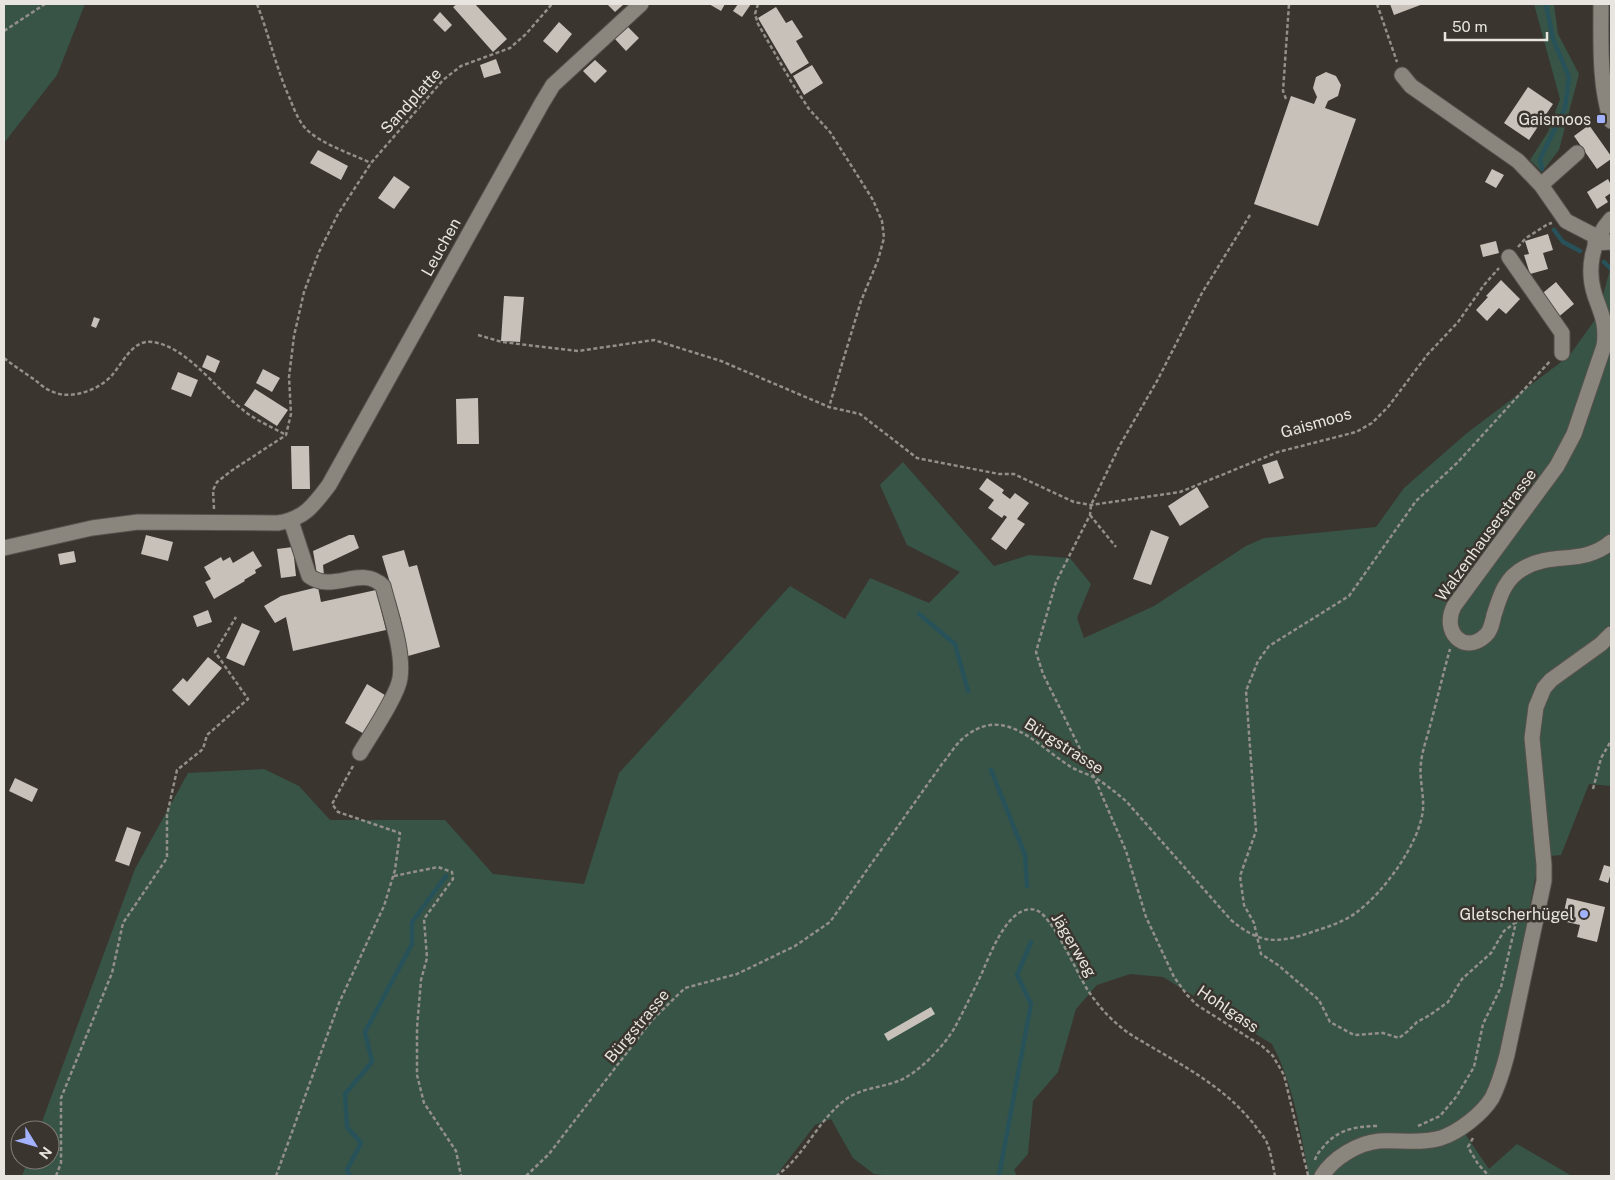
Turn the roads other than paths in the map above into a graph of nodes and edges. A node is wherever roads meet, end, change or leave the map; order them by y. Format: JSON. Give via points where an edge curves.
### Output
{"nodes":[{"id":1,"x":640,"y":4,"type":"edge"},
{"id":2,"x":1601,"y":4,"type":"edge"},
{"id":3,"x":1402,"y":75,"type":"road end"},
{"id":4,"x":1611,"y":121,"type":"edge"},
{"id":5,"x":1577,"y":153,"type":"dead end"},
{"id":6,"x":1541,"y":185,"type":"junction"},
{"id":7,"x":1611,"y":219,"type":"edge"},
{"id":8,"x":1601,"y":240,"type":"edge"},
{"id":9,"x":1509,"y":257,"type":"road end"},
{"id":10,"x":1562,"y":353,"type":"road end"},
{"id":11,"x":291,"y":521,"type":"junction"},
{"id":12,"x":1611,"y":542,"type":"edge"},
{"id":13,"x":4,"y":548,"type":"edge"},
{"id":14,"x":1611,"y":634,"type":"edge"},
{"id":15,"x":360,"y":753,"type":"road end"},
{"id":16,"x":1318,"y":1170,"type":"edge"}],
"edges":[{"from":1,"to":11,"type":"street","name":"Leuchen","via":[[553,85],[329,485],[307,511]]},
{"from":2,"to":4,"type":"street","via":[[1604,91]]},
{"from":3,"to":6,"type":"street","via":[[1411,86],[1518,161]]},
{"from":5,"to":6,"type":"street"},
{"from":6,"to":8,"type":"street","via":[[1566,221]]},
{"from":7,"to":8,"type":"street","via":[[1603,228]]},
{"from":8,"to":12,"type":"street","name":"Walzenhauserstrasse","via":[[1593,250],[1591,271],[1606,334],[1574,434],[1557,466],[1454,606],[1450,616],[1454,634],[1467,642],[1484,637],[1490,630],[1503,589],[1522,568],[1540,561],[1590,555]]},
{"from":9,"to":10,"type":"street","via":[[1562,333]]},
{"from":11,"to":13,"type":"street","via":[[138,522],[92,528]]},
{"from":11,"to":15,"type":"street","via":[[309,576],[326,583],[366,577],[383,586],[401,659],[400,680]]},
{"from":14,"to":16,"type":"street","via":[[1551,680],[1536,707],[1532,738],[1544,881],[1502,1076],[1491,1100],[1473,1119],[1440,1138],[1378,1141],[1341,1156]]}]}
